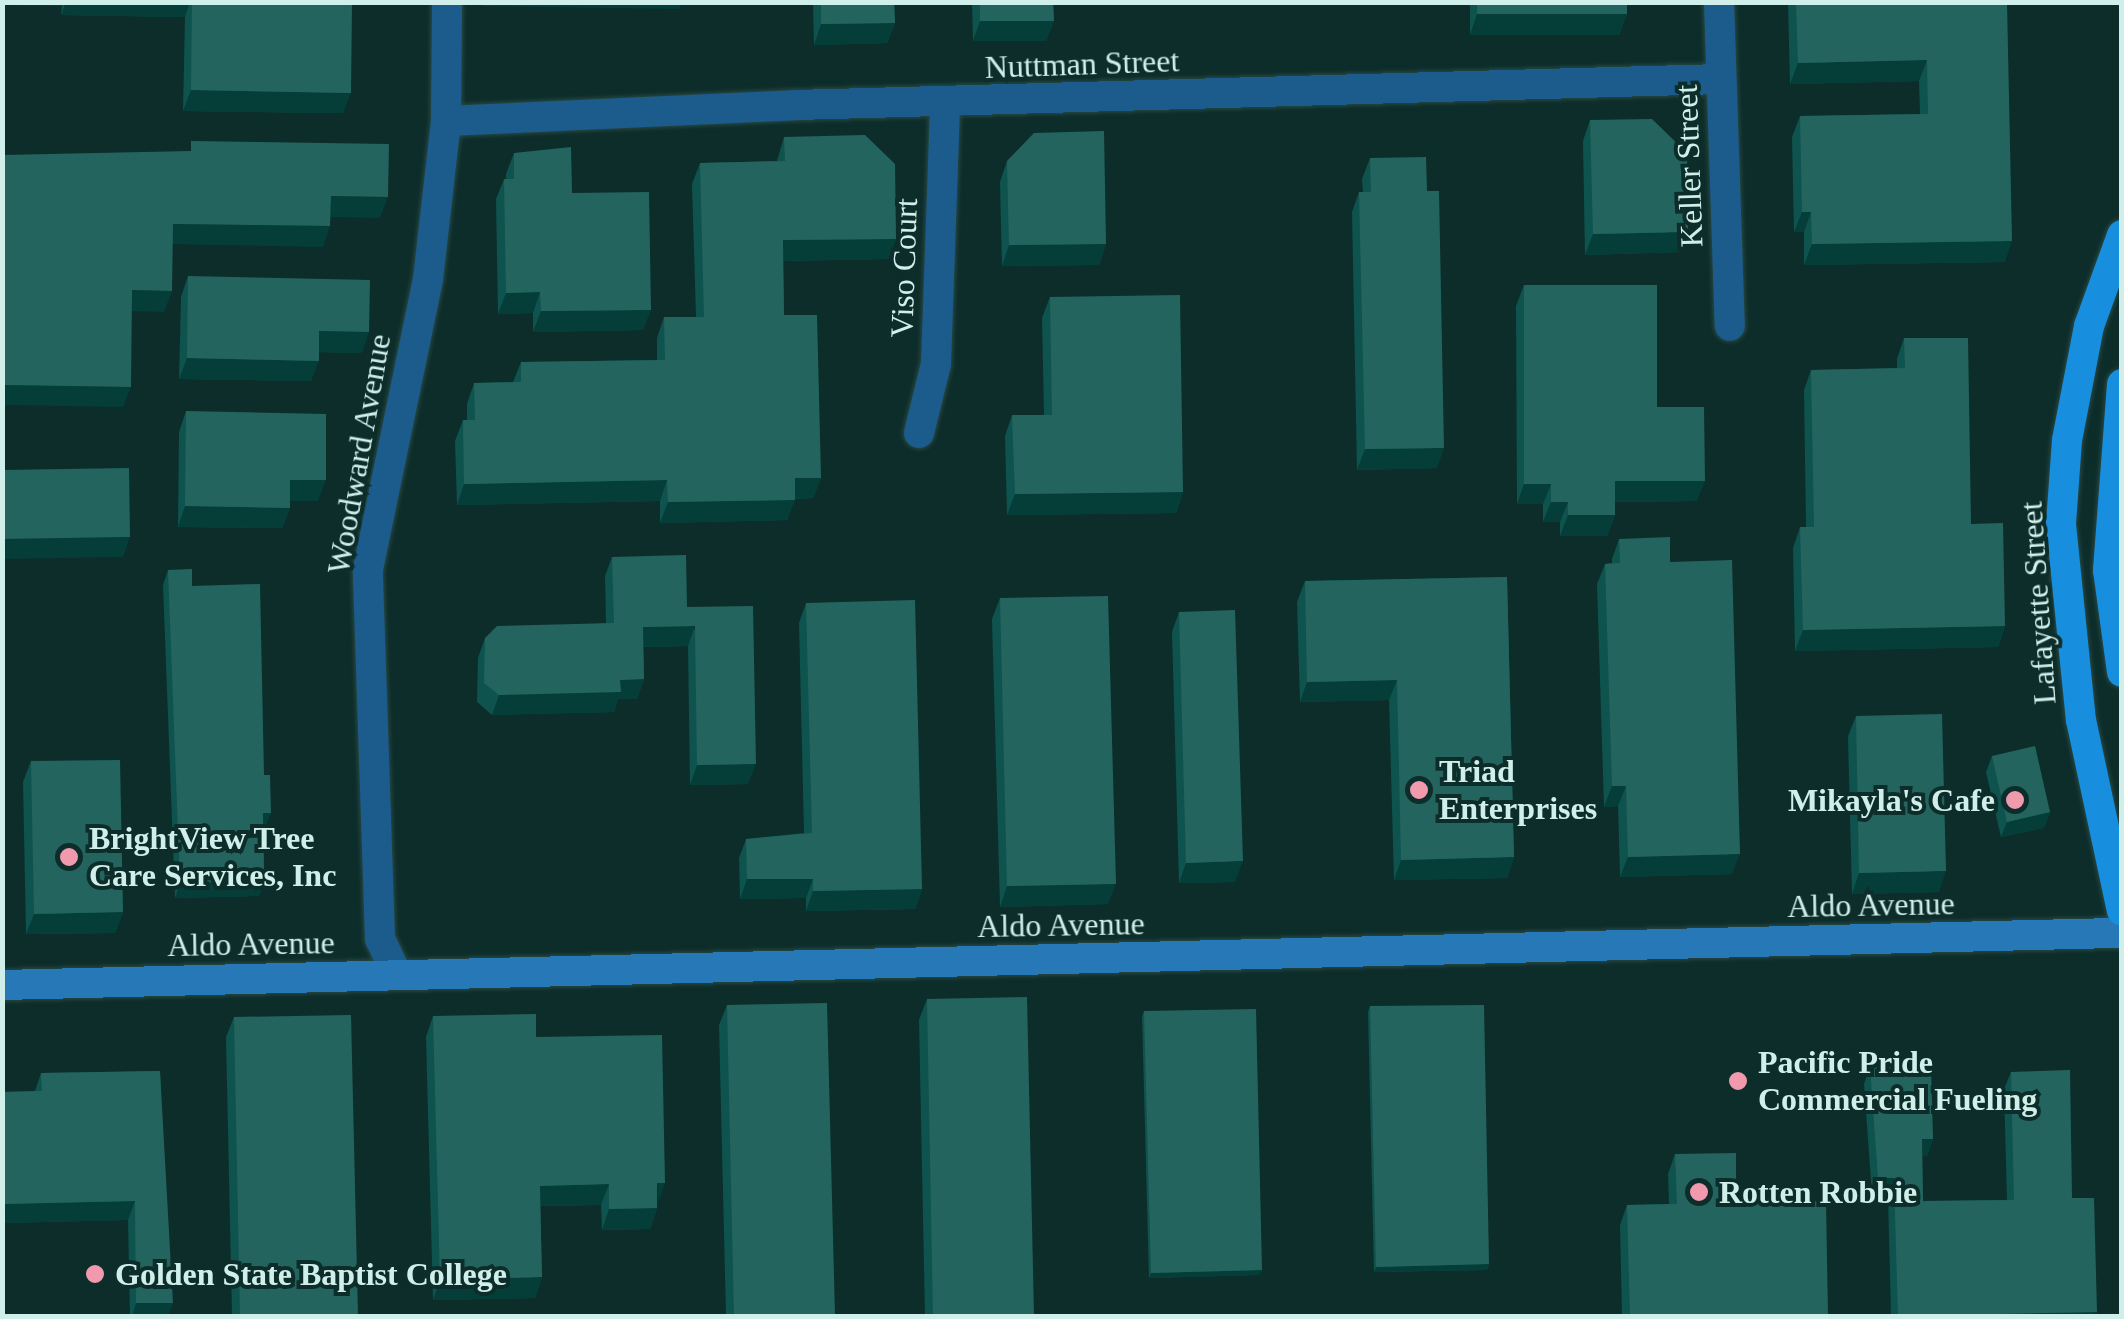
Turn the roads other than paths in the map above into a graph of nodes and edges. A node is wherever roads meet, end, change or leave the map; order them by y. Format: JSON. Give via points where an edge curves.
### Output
{"nodes":[{"id":1,"x":446,"y":2,"type":"edge"},
{"id":2,"x":1719,"y":2,"type":"edge"},
{"id":3,"x":1720,"y":79,"type":"junction"},
{"id":4,"x":945,"y":104,"type":"junction"},
{"id":5,"x":446,"y":121,"type":"junction"},
{"id":6,"x":2122,"y":235,"type":"edge"},
{"id":7,"x":1730,"y":326,"type":"dead end"},
{"id":8,"x":2122,"y":384,"type":"edge"},
{"id":9,"x":920,"y":433,"type":"dead end"},
{"id":10,"x":2122,"y":672,"type":"edge"},
{"id":11,"x":2122,"y":911,"type":"edge"},
{"id":12,"x":2122,"y":933,"type":"edge"},
{"id":13,"x":397,"y":975,"type":"junction"},
{"id":14,"x":2,"y":985,"type":"edge"}],
"edges":[{"from":1,"to":5,"type":"street","name":"Woodward Avenue"},
{"from":2,"to":3,"type":"street","name":"Keller Street"},
{"from":3,"to":4,"type":"street","name":"Nuttman Street"},
{"from":3,"to":7,"type":"street","name":"Keller Street"},
{"from":4,"to":5,"type":"street","name":"Nuttman Street"},
{"from":4,"to":9,"type":"street","name":"Viso Court","via":[[936,364]]},
{"from":5,"to":13,"type":"street","name":"Woodward Avenue","via":[[428,278],[368,569],[380,939]]},
{"from":6,"to":11,"type":"main road","name":"Lafayette Street","via":[[2089,326],[2067,440],[2062,524],[2081,720]]},
{"from":8,"to":10,"type":"main road","via":[[2108,570]]},
{"from":12,"to":13,"type":"street","name":"Aldo Avenue"},
{"from":13,"to":14,"type":"street","name":"Aldo Avenue"}]}
